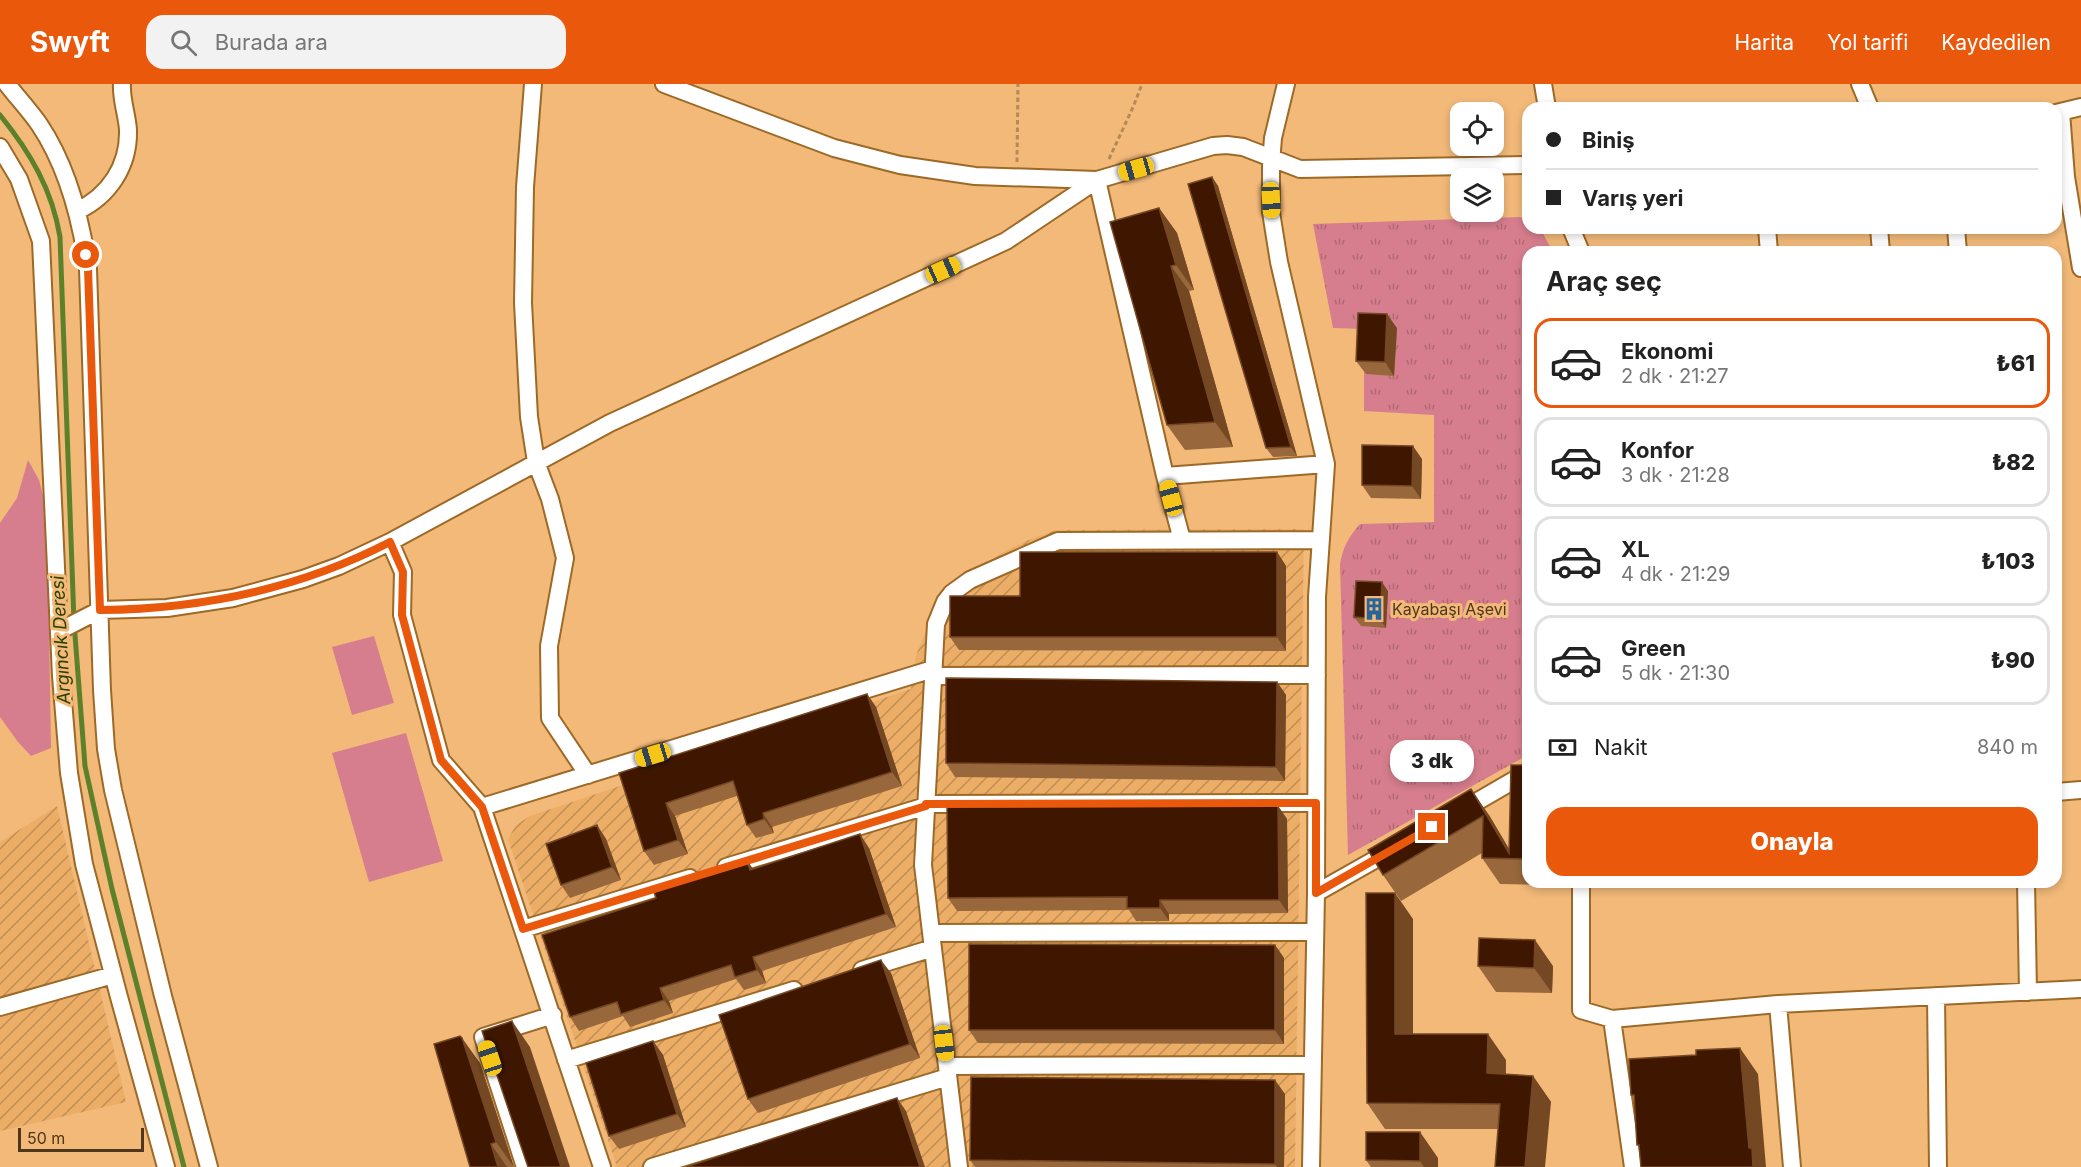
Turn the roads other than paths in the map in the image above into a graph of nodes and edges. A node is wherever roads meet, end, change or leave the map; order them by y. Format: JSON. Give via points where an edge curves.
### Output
{"nodes":[{"id":1,"x":7,"y":84,"type":"edge"},
{"id":2,"x":122,"y":84,"type":"edge"},
{"id":3,"x":533,"y":84,"type":"edge"},
{"id":4,"x":664,"y":84,"type":"edge"},
{"id":5,"x":1286,"y":84,"type":"edge"},
{"id":6,"x":1543,"y":84,"type":"edge"},
{"id":7,"x":1860,"y":84,"type":"edge"},
{"id":8,"x":1545,"y":102,"type":"edge"},
{"id":9,"x":1868,"y":102,"type":"edge"},
{"id":10,"x":2081,"y":107,"type":"edge"},
{"id":11,"x":2062,"y":111,"type":"edge"},
{"id":12,"x":2062,"y":140,"type":"edge"},
{"id":13,"x":0,"y":147,"type":"edge"},
{"id":14,"x":1271,"y":157,"type":"junction"},
{"id":15,"x":1522,"y":165,"type":"edge"},
{"id":16,"x":1097,"y":180,"type":"junction"},
{"id":17,"x":77,"y":211,"type":"junction"},
{"id":18,"x":2081,"y":268,"type":"edge"},
{"id":19,"x":536,"y":462,"type":"junction"},
{"id":20,"x":1326,"y":464,"type":"junction"},
{"id":21,"x":1165,"y":476,"type":"junction"},
{"id":22,"x":1182,"y":540,"type":"junction"},
{"id":23,"x":1321,"y":540,"type":"junction"},
{"id":24,"x":390,"y":542,"type":"junction"},
{"id":25,"x":100,"y":610,"type":"junction"},
{"id":26,"x":59,"y":631,"type":"junction"},
{"id":27,"x":933,"y":673,"type":"junction"},
{"id":28,"x":1317,"y":675,"type":"junction"},
{"id":29,"x":588,"y":775,"type":"junction"},
{"id":30,"x":1522,"y":775,"type":"edge"},
{"id":31,"x":2081,"y":790,"type":"edge"},
{"id":32,"x":2062,"y":792,"type":"edge"},
{"id":33,"x":1316,"y":803,"type":"junction"},
{"id":34,"x":926,"y":805,"type":"junction"},
{"id":35,"x":482,"y":807,"type":"junction"},
{"id":36,"x":1448,"y":818,"type":"edge"},
{"id":37,"x":1407,"y":841,"type":"edge"},
{"id":38,"x":1581,"y":888,"type":"edge"},
{"id":39,"x":2026,"y":888,"type":"edge"},
{"id":40,"x":1316,"y":893,"type":"junction"},
{"id":41,"x":523,"y":929,"type":"junction"},
{"id":42,"x":1315,"y":932,"type":"junction"},
{"id":43,"x":932,"y":940,"type":"junction"},
{"id":44,"x":113,"y":975,"type":"junction"},
{"id":45,"x":841,"y":976,"type":"edge"},
{"id":46,"x":807,"y":986,"type":"edge"},
{"id":47,"x":2081,"y":988,"type":"edge"},
{"id":48,"x":2028,"y":992,"type":"junction"},
{"id":49,"x":1936,"y":996,"type":"junction"},
{"id":50,"x":1778,"y":1004,"type":"junction"},
{"id":51,"x":0,"y":1007,"type":"edge"},
{"id":52,"x":553,"y":1015,"type":"junction"},
{"id":53,"x":1612,"y":1019,"type":"junction"},
{"id":54,"x":566,"y":1060,"type":"junction"},
{"id":55,"x":1313,"y":1065,"type":"junction"},
{"id":56,"x":948,"y":1072,"type":"junction"},
{"id":57,"x":166,"y":1167,"type":"edge"},
{"id":58,"x":209,"y":1167,"type":"edge"},
{"id":59,"x":525,"y":1167,"type":"edge"},
{"id":60,"x":602,"y":1167,"type":"edge"},
{"id":61,"x":652,"y":1167,"type":"edge"},
{"id":62,"x":959,"y":1167,"type":"edge"},
{"id":63,"x":1311,"y":1167,"type":"edge"},
{"id":64,"x":1633,"y":1167,"type":"edge"},
{"id":65,"x":1792,"y":1167,"type":"edge"},
{"id":66,"x":1938,"y":1167,"type":"edge"}],
"edges":[{"from":1,"to":17,"type":"street","via":[[50,144]]},
{"from":2,"to":17,"type":"street","via":[[128,129],[123,163],[106,191]]},
{"from":3,"to":19,"type":"street","via":[[525,188],[523,303],[529,417]]},
{"from":4,"to":16,"type":"street","via":[[834,148],[936,171],[1017,179]]},
{"from":5,"to":14,"type":"street"},
{"from":6,"to":8,"type":"street"},
{"from":7,"to":9,"type":"street"},
{"from":10,"to":11,"type":"street"},
{"from":12,"to":18,"type":"street"},
{"from":13,"to":26,"type":"street","via":[[19,179],[41,241]]},
{"from":14,"to":15,"type":"street","via":[[1300,168]]},
{"from":14,"to":16,"type":"street","via":[[1243,147],[1213,146]]},
{"from":14,"to":20,"type":"street","via":[[1274,237]]},
{"from":16,"to":19,"type":"street","via":[[1006,241],[610,423]]},
{"from":16,"to":21,"type":"street"},
{"from":17,"to":25,"type":"street","via":[[88,269]]},
{"from":19,"to":24,"type":"street"},
{"from":19,"to":29,"type":"street","via":[[565,558],[549,646],[550,718]]},
{"from":20,"to":21,"type":"street"},
{"from":20,"to":23,"type":"street"},
{"from":21,"to":22,"type":"street"},
{"from":22,"to":23,"type":"street"},
{"from":22,"to":27,"type":"street","via":[[1058,541],[970,580],[952,593],[939,613]]},
{"from":23,"to":28,"type":"street"},
{"from":24,"to":25,"type":"street","via":[[339,566],[267,590],[167,608]]},
{"from":24,"to":35,"type":"street","via":[[403,572],[402,615],[441,760]]},
{"from":25,"to":26,"type":"street"},
{"from":25,"to":58,"type":"street","via":[[104,719],[113,790]]},
{"from":26,"to":44,"type":"street","via":[[69,773],[84,864]]},
{"from":27,"to":28,"type":"street"},
{"from":27,"to":29,"type":"street"},
{"from":27,"to":34,"type":"street"},
{"from":28,"to":33,"type":"street"},
{"from":29,"to":35,"type":"street"},
{"from":30,"to":36,"type":"street"},
{"from":31,"to":32,"type":"street"},
{"from":33,"to":34,"type":"street"},
{"from":33,"to":40,"type":"street"},
{"from":34,"to":41,"type":"street"},
{"from":34,"to":43,"type":"street","via":[[923,865]]},
{"from":35,"to":41,"type":"street"},
{"from":37,"to":40,"type":"street"},
{"from":38,"to":53,"type":"street","via":[[1581,1010]]},
{"from":39,"to":48,"type":"street"},
{"from":40,"to":42,"type":"street"},
{"from":41,"to":52,"type":"street"},
{"from":42,"to":43,"type":"street"},
{"from":42,"to":55,"type":"street"},
{"from":43,"to":45,"type":"street"},
{"from":43,"to":56,"type":"street"},
{"from":44,"to":51,"type":"street"},
{"from":44,"to":57,"type":"street"},
{"from":46,"to":54,"type":"street"},
{"from":47,"to":48,"type":"street"},
{"from":48,"to":49,"type":"street"},
{"from":49,"to":50,"type":"street"},
{"from":49,"to":66,"type":"street"},
{"from":50,"to":53,"type":"street"},
{"from":50,"to":65,"type":"street"},
{"from":52,"to":54,"type":"street"},
{"from":52,"to":59,"type":"street","via":[[483,1037]]},
{"from":53,"to":64,"type":"street"},
{"from":54,"to":60,"type":"street"},
{"from":55,"to":56,"type":"street"},
{"from":55,"to":63,"type":"street"},
{"from":56,"to":61,"type":"street"},
{"from":56,"to":62,"type":"street"}]}
